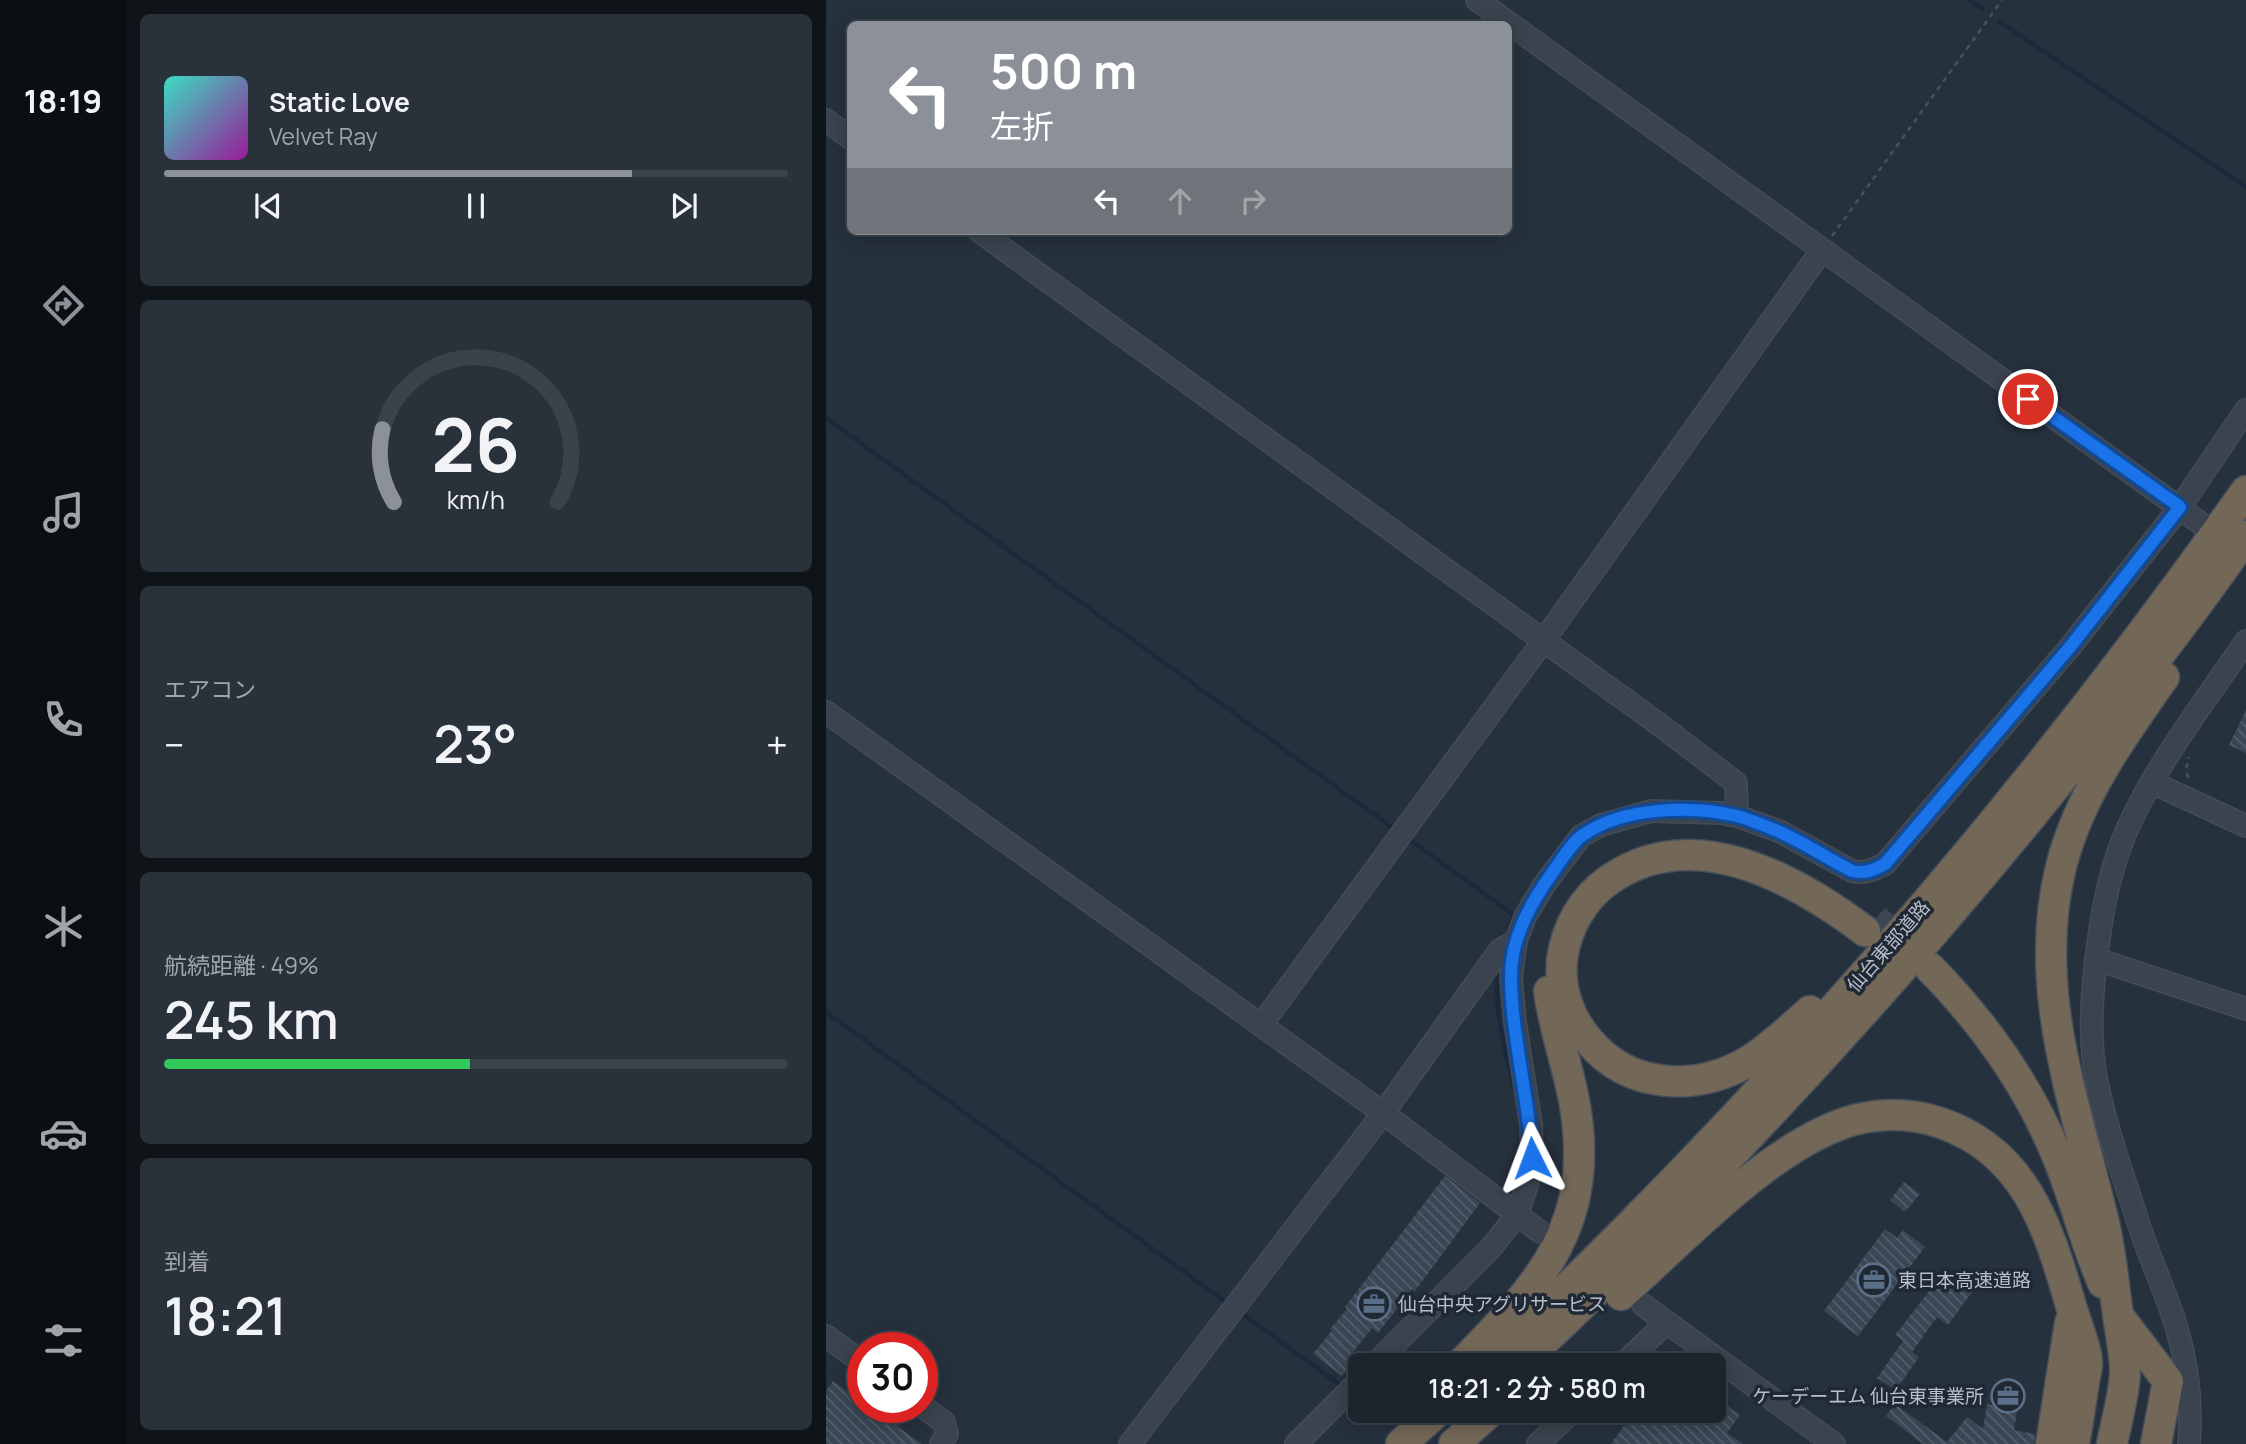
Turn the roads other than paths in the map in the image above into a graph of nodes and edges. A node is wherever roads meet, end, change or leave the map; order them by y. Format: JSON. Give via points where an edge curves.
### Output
{"nodes":[{"id":1,"x":1477,"y":0,"type":"edge"},
{"id":2,"x":1506,"y":21,"type":"edge"},
{"id":3,"x":1512,"y":25,"type":"edge"},
{"id":4,"x":826,"y":120,"type":"edge"},
{"id":5,"x":847,"y":136,"type":"edge"},
{"id":6,"x":985,"y":235,"type":"edge"},
{"id":7,"x":1822,"y":250,"type":"junction"},
{"id":8,"x":2246,"y":410,"type":"edge"},
{"id":9,"x":2246,"y":491,"type":"edge"},
{"id":10,"x":2180,"y":507,"type":"junction"},
{"id":11,"x":2203,"y":525,"type":"dead end"},
{"id":12,"x":2246,"y":536,"type":"edge"},
{"id":13,"x":2246,"y":559,"type":"edge"},
{"id":14,"x":1544,"y":640,"type":"junction"},
{"id":15,"x":2246,"y":641,"type":"edge"},
{"id":16,"x":826,"y":712,"type":"edge"},
{"id":17,"x":2053,"y":749,"type":"junction"},
{"id":18,"x":2151,"y":782,"type":"junction"},
{"id":19,"x":1737,"y":816,"type":"junction"},
{"id":20,"x":2246,"y":826,"type":"edge"},
{"id":21,"x":1508,"y":945,"type":"junction"},
{"id":22,"x":2096,"y":959,"type":"junction"},
{"id":23,"x":1925,"y":974,"type":"tunnel mouth"},
{"id":24,"x":2246,"y":1009,"type":"edge"},
{"id":25,"x":1261,"y":1025,"type":"junction"},
{"id":26,"x":1379,"y":1118,"type":"junction"},
{"id":27,"x":1517,"y":1215,"type":"junction"},
{"id":28,"x":1540,"y":1232,"type":"dead end"},
{"id":29,"x":2084,"y":1258,"type":"junction"},
{"id":30,"x":1643,"y":1305,"type":"dead end"},
{"id":31,"x":2072,"y":1310,"type":"junction"},
{"id":32,"x":2118,"y":1315,"type":"junction"},
{"id":33,"x":1667,"y":1322,"type":"junction"},
{"id":34,"x":826,"y":1336,"type":"edge"},
{"id":35,"x":847,"y":1351,"type":"edge"},
{"id":36,"x":1386,"y":1353,"type":"edge"},
{"id":37,"x":1472,"y":1353,"type":"edge"},
{"id":38,"x":1500,"y":1353,"type":"edge"},
{"id":39,"x":1532,"y":1353,"type":"edge"},
{"id":40,"x":1556,"y":1353,"type":"edge"},
{"id":41,"x":1635,"y":1353,"type":"edge"},
{"id":42,"x":2056,"y":1354,"type":"junction"},
{"id":43,"x":2094,"y":1364,"type":"junction"},
{"id":44,"x":2168,"y":1381,"type":"junction"},
{"id":45,"x":1348,"y":1392,"type":"edge"},
{"id":46,"x":938,"y":1418,"type":"edge"},
{"id":47,"x":1402,"y":1423,"type":"edge"},
{"id":48,"x":1424,"y":1423,"type":"edge"},
{"id":49,"x":1457,"y":1423,"type":"edge"},
{"id":50,"x":1477,"y":1423,"type":"edge"},
{"id":51,"x":1560,"y":1423,"type":"edge"},
{"id":52,"x":941,"y":1444,"type":"edge"},
{"id":53,"x":1130,"y":1444,"type":"edge"},
{"id":54,"x":1296,"y":1444,"type":"edge"},
{"id":55,"x":1380,"y":1444,"type":"edge"},
{"id":56,"x":1402,"y":1444,"type":"edge"},
{"id":57,"x":1435,"y":1444,"type":"edge"},
{"id":58,"x":1454,"y":1444,"type":"edge"},
{"id":59,"x":1538,"y":1444,"type":"edge"},
{"id":60,"x":1834,"y":1444,"type":"edge"},
{"id":61,"x":2039,"y":1444,"type":"edge"},
{"id":62,"x":2051,"y":1444,"type":"edge"},
{"id":63,"x":2062,"y":1444,"type":"edge"},
{"id":64,"x":2074,"y":1444,"type":"edge"},
{"id":65,"x":2088,"y":1444,"type":"edge"},
{"id":66,"x":2099,"y":1444,"type":"edge"},
{"id":67,"x":2112,"y":1444,"type":"edge"},
{"id":68,"x":2122,"y":1444,"type":"edge"},
{"id":69,"x":2133,"y":1444,"type":"edge"},
{"id":70,"x":2145,"y":1444,"type":"edge"},
{"id":71,"x":2156,"y":1444,"type":"edge"},
{"id":72,"x":2189,"y":1444,"type":"edge"}],
"edges":[{"from":1,"to":2,"type":"street"},
{"from":3,"to":7,"type":"street"},
{"from":4,"to":5,"type":"street"},
{"from":6,"to":14,"type":"street"},
{"from":7,"to":10,"type":"street"},
{"from":7,"to":14,"type":"street"},
{"from":8,"to":10,"type":"street"},
{"from":9,"to":17,"type":"highway","name":"仙台東部道路"},
{"from":10,"to":11,"type":"street"},
{"from":10,"to":19,"type":"street","via":[[2070,647],[1885,864],[1860,873],[1781,832]]},
{"from":12,"to":39,"type":"highway","name":"仙台東部道路","via":[[2075,762],[1890,984],[1666,1224]]},
{"from":13,"to":29,"type":"highway","via":[[2100,774],[2072,833],[2059,876],[2050,934],[2052,995],[2104,1222]]},
{"from":14,"to":19,"type":"street","via":[[1736,783]]},
{"from":14,"to":25,"type":"street"},
{"from":15,"to":18,"type":"street"},
{"from":16,"to":25,"type":"street"},
{"from":17,"to":37,"type":"highway","via":[[1970,833],[1820,1002],[1748,1061],[1707,1078],[1685,1082],[1632,1074],[1614,1064],[1580,1031],[1562,984],[1562,960],[1573,921],[1600,886],[1620,872],[1663,856],[1714,856],[1769,873],[1870,925],[1830,890],[1777,861],[1705,841],[1637,847],[1582,882],[1559,918],[1547,975],[1578,1131],[1574,1202],[1547,1268]]},
{"from":17,"to":38,"type":"highway","name":"仙台東部道路","via":[[1785,1063],[1599,1258]]},
{"from":18,"to":20,"type":"street"},
{"from":18,"to":22,"type":"street","via":[[2117,853]]},
{"from":19,"to":21,"type":"street","via":[[1651,811],[1601,825],[1581,836]]},
{"from":21,"to":26,"type":"street"},
{"from":21,"to":27,"type":"street","via":[[1531,1125],[1532,1158]]},
{"from":22,"to":24,"type":"street"},
{"from":22,"to":72,"type":"street","via":[[2091,998],[2097,1082],[2113,1144],[2177,1328],[2186,1367]]},
{"from":23,"to":29,"type":"highway","via":[[2007,1088],[2046,1161]]},
{"from":25,"to":26,"type":"street"},
{"from":26,"to":27,"type":"street"},
{"from":26,"to":53,"type":"street"},
{"from":27,"to":28,"type":"street"},
{"from":27,"to":36,"type":"street","via":[[1490,1249]]},
{"from":29,"to":31,"type":"highway"},
{"from":29,"to":32,"type":"highway"},
{"from":29,"to":40,"type":"highway","via":[[2039,1214],[2014,1171],[1976,1138],[1909,1115],[1858,1119],[1814,1136],[1777,1159]]},
{"from":29,"to":42,"type":"highway","via":[[2062,1311]]},
{"from":29,"to":43,"type":"highway"},
{"from":29,"to":44,"type":"highway","via":[[2135,1314]]},
{"from":30,"to":33,"type":"street"},
{"from":31,"to":42,"type":"highway"},
{"from":31,"to":43,"type":"highway"},
{"from":31,"to":62,"type":"highway"},
{"from":31,"to":63,"type":"highway","via":[[2078,1358]]},
{"from":32,"to":43,"type":"highway"},
{"from":32,"to":44,"type":"highway"},
{"from":32,"to":66,"type":"highway"},
{"from":32,"to":67,"type":"highway","via":[[2125,1372]]},
{"from":32,"to":68,"type":"highway","via":[[2134,1374]]},
{"from":32,"to":69,"type":"highway","via":[[2146,1377]]},
{"from":32,"to":70,"type":"highway","via":[[2156,1379]]},
{"from":33,"to":41,"type":"street"},
{"from":33,"to":60,"type":"street"},
{"from":34,"to":35,"type":"street"},
{"from":42,"to":61,"type":"highway"},
{"from":43,"to":64,"type":"highway"},
{"from":43,"to":65,"type":"highway"},
{"from":44,"to":71,"type":"highway"},
{"from":45,"to":54,"type":"street"},
{"from":46,"to":52,"type":"street","via":[[947,1434]]},
{"from":47,"to":55,"type":"highway"},
{"from":48,"to":56,"type":"highway"},
{"from":49,"to":57,"type":"highway"},
{"from":50,"to":58,"type":"highway"},
{"from":51,"to":59,"type":"street"}]}
